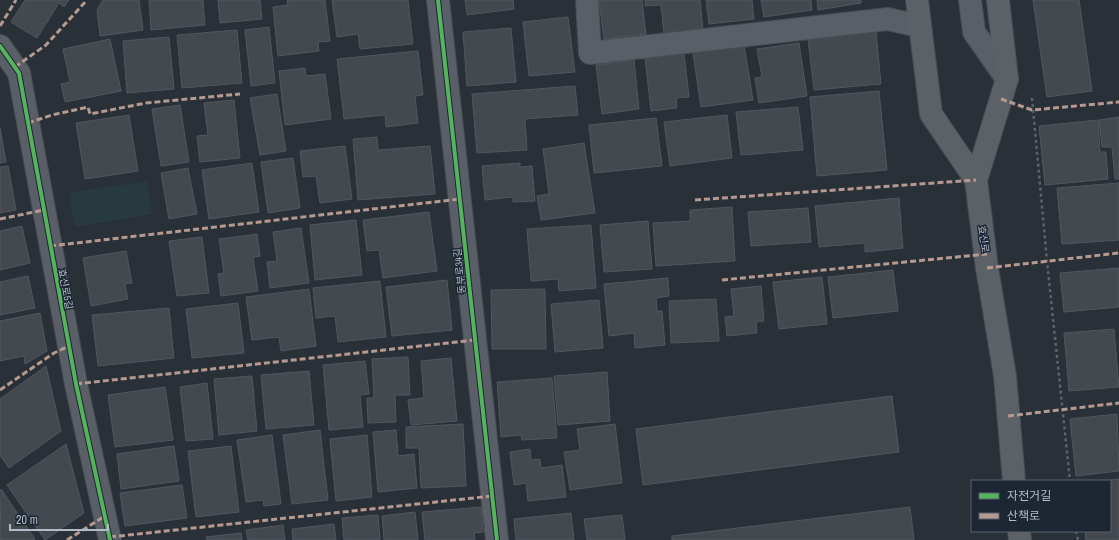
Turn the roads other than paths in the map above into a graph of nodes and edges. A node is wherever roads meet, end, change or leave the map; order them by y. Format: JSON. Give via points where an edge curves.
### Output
{"nodes":[{"id":1,"x":438,"y":0,"type":"edge"},
{"id":2,"x":587,"y":0,"type":"edge"},
{"id":3,"x":917,"y":0,"type":"edge"},
{"id":4,"x":970,"y":0,"type":"edge"},
{"id":5,"x":998,"y":0,"type":"edge"},
{"id":6,"x":919,"y":26,"type":"junction"},
{"id":7,"x":0,"y":46,"type":"edge"},
{"id":8,"x":1007,"y":79,"type":"junction"},
{"id":9,"x":976,"y":180,"type":"junction"},
{"id":10,"x":1014,"y":480,"type":"edge"},
{"id":11,"x":110,"y":540,"type":"edge"},
{"id":12,"x":497,"y":540,"type":"edge"}],
"edges":[{"from":1,"to":12,"type":"street","name":"동부로34길"},
{"from":2,"to":6,"type":"street","via":[[590,53],[888,19]]},
{"from":3,"to":6,"type":"main road"},
{"from":4,"to":8,"type":"street","via":[[974,32]]},
{"from":5,"to":8,"type":"main road","name":"효신로"},
{"from":6,"to":9,"type":"main road","via":[[931,114]]},
{"from":7,"to":11,"type":"street","name":"효신로5길","via":[[19,74],[76,384]]},
{"from":8,"to":9,"type":"main road","name":"효신로"},
{"from":9,"to":10,"type":"main road","name":"효신로","via":[[1004,376]]}]}
